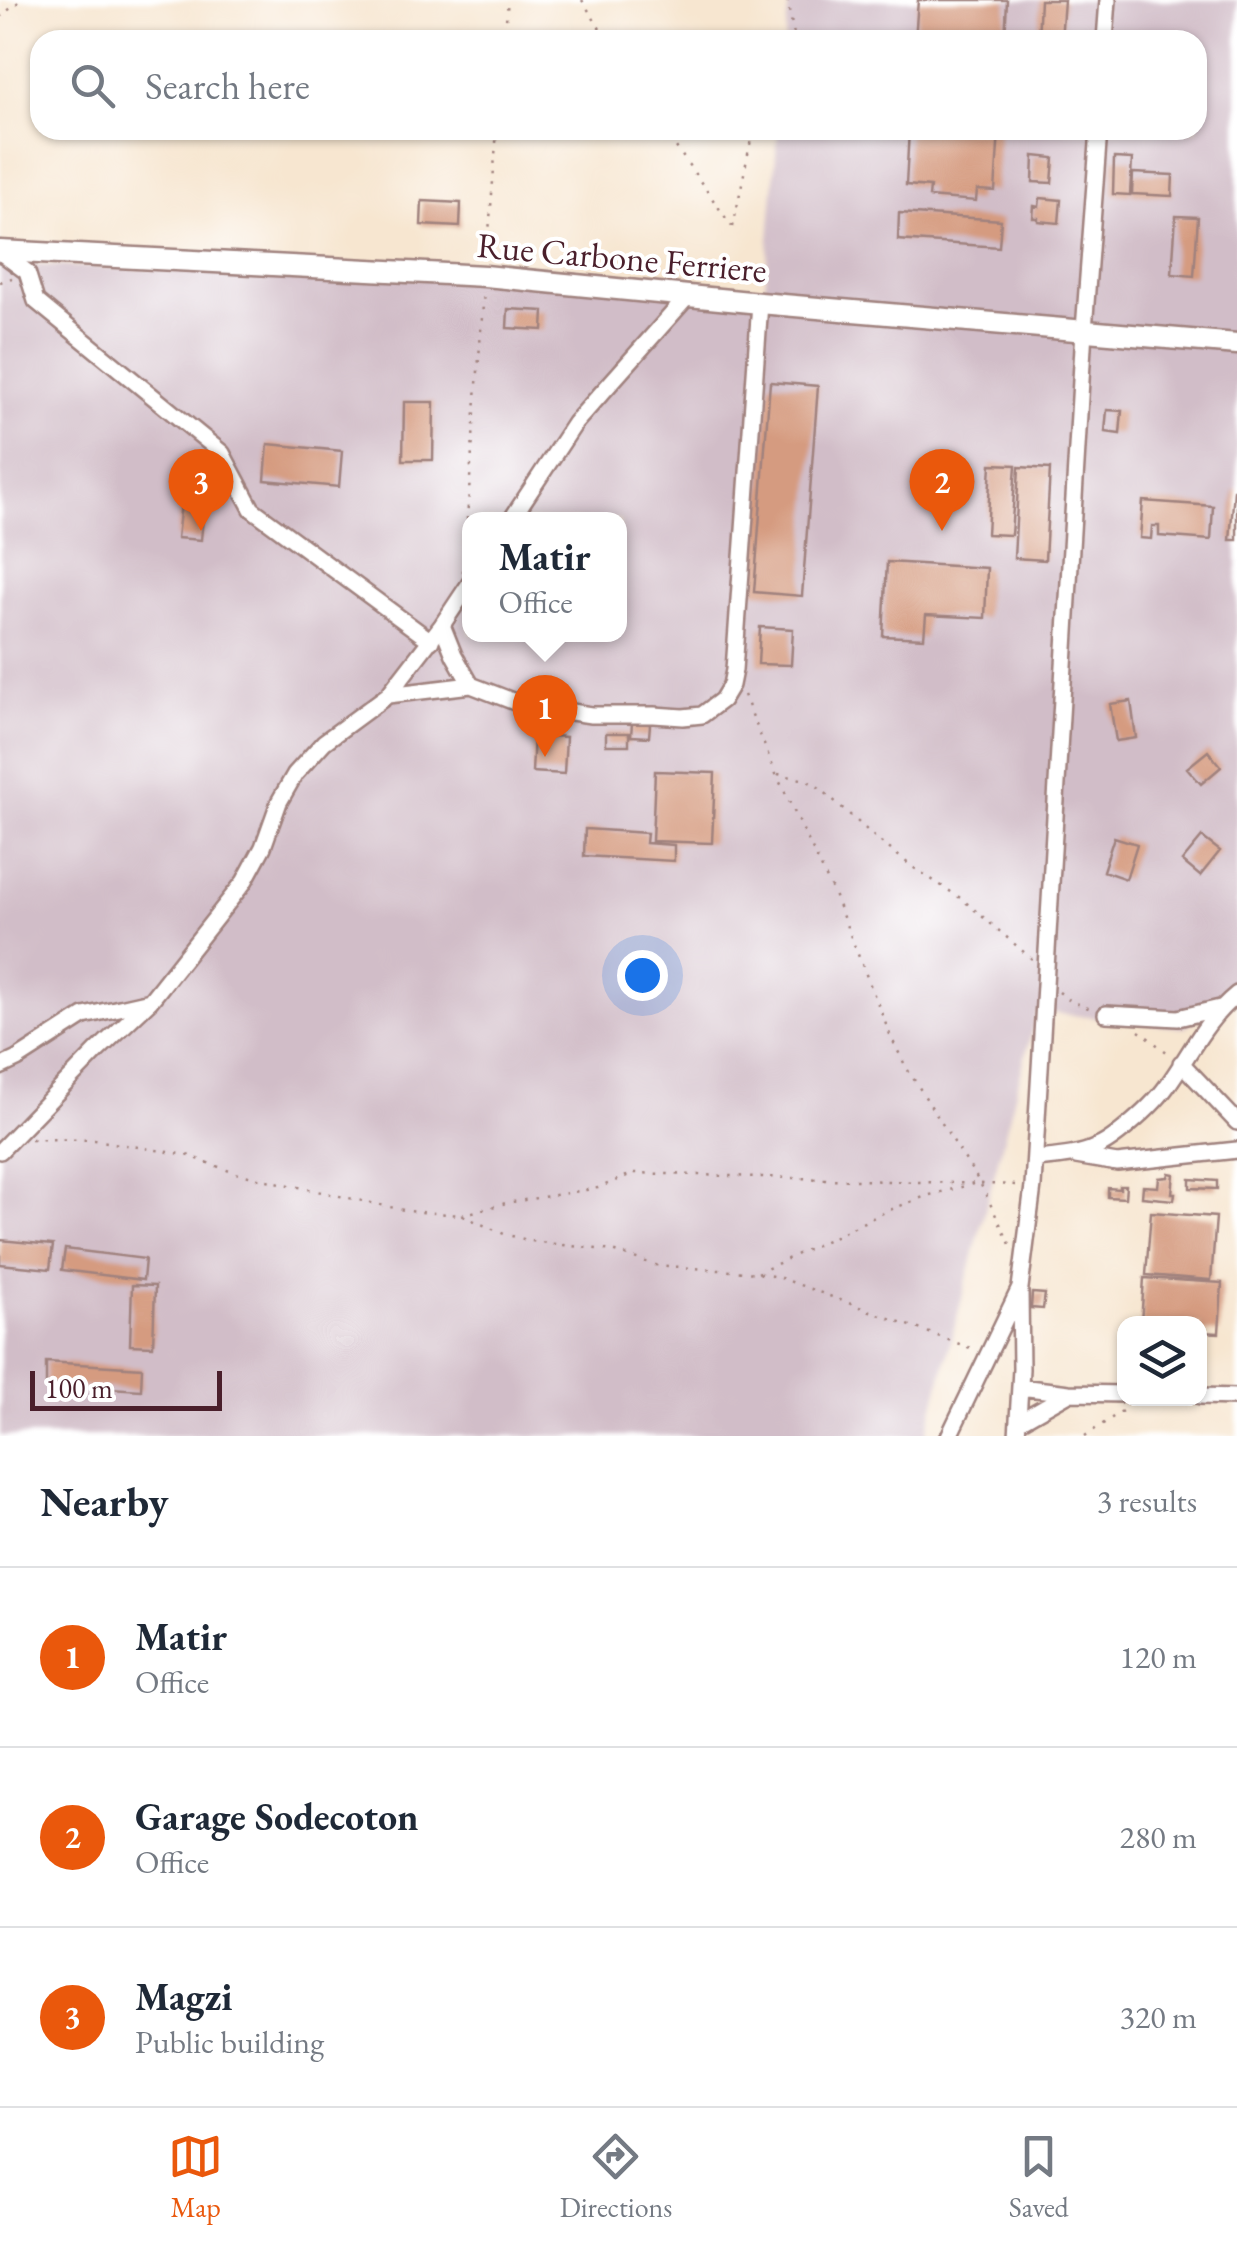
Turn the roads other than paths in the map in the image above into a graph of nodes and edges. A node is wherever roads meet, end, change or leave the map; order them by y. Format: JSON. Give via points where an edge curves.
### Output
{"nodes":[{"id":1,"x":1108,"y":0,"type":"edge"},
{"id":2,"x":1106,"y":30,"type":"edge"},
{"id":3,"x":1097,"y":140,"type":"edge"},
{"id":4,"x":0,"y":252,"type":"edge"},
{"id":5,"x":689,"y":296,"type":"junction"},
{"id":6,"x":760,"y":303,"type":"junction"},
{"id":7,"x":1084,"y":330,"type":"junction"},
{"id":8,"x":1237,"y":344,"type":"edge"},
{"id":9,"x":515,"y":512,"type":"edge"},
{"id":10,"x":462,"y":595,"type":"edge"},
{"id":11,"x":442,"y":625,"type":"junction"},
{"id":12,"x":430,"y":641,"type":"junction"},
{"id":13,"x":471,"y":685,"type":"junction"},
{"id":14,"x":388,"y":695,"type":"junction"},
{"id":15,"x":1237,"y":994,"type":"edge"},
{"id":16,"x":150,"y":1001,"type":"junction"},
{"id":17,"x":1220,"y":1008,"type":"junction"},
{"id":18,"x":1106,"y":1014,"type":"road end"},
{"id":19,"x":1182,"y":1063,"type":"junction"},
{"id":20,"x":0,"y":1067,"type":"edge"},
{"id":21,"x":1237,"y":1122,"type":"edge"},
{"id":22,"x":6,"y":1145,"type":"edge"},
{"id":23,"x":1237,"y":1150,"type":"edge"},
{"id":24,"x":1072,"y":1155,"type":"junction"},
{"id":25,"x":1036,"y":1159,"type":"junction"},
{"id":26,"x":1020,"y":1288,"type":"junction"},
{"id":27,"x":1020,"y":1388,"type":"junction"},
{"id":28,"x":1069,"y":1393,"type":"junction"},
{"id":29,"x":1207,"y":1396,"type":"edge"},
{"id":30,"x":1237,"y":1397,"type":"edge"},
{"id":31,"x":1117,"y":1400,"type":"edge"},
{"id":32,"x":1017,"y":1429,"type":"edge"},
{"id":33,"x":950,"y":1436,"type":"edge"}],
"edges":[{"from":1,"to":2,"type":"street"},
{"from":3,"to":7,"type":"street"},
{"from":4,"to":5,"type":"street","name":"Rue Carbone Ferriere","via":[[485,276]]},
{"from":4,"to":12,"type":"street","via":[[27,272],[36,301],[222,453],[252,509]]},
{"from":5,"to":6,"type":"street","name":"Rue Carbone Ferriere"},
{"from":5,"to":9,"type":"street","via":[[575,422]]},
{"from":6,"to":7,"type":"street","name":"Rue Carbone Ferriere"},
{"from":6,"to":13,"type":"street","via":[[734,670],[722,700],[702,716],[591,715],[520,704]]},
{"from":7,"to":8,"type":"street","name":"Rue Carbone Ferriere"},
{"from":7,"to":25,"type":"street"},
{"from":10,"to":11,"type":"street"},
{"from":11,"to":12,"type":"street"},
{"from":11,"to":13,"type":"street"},
{"from":12,"to":14,"type":"street"},
{"from":13,"to":14,"type":"street"},
{"from":14,"to":16,"type":"street","via":[[324,742],[295,774],[244,882]]},
{"from":15,"to":17,"type":"street"},
{"from":16,"to":20,"type":"street","via":[[84,1016]]},
{"from":16,"to":22,"type":"street"},
{"from":17,"to":18,"type":"street","via":[[1178,1018]]},
{"from":17,"to":19,"type":"street"},
{"from":19,"to":21,"type":"street"},
{"from":19,"to":24,"type":"street","via":[[1132,1122],[1097,1148]]},
{"from":23,"to":24,"type":"street","via":[[1117,1164]]},
{"from":24,"to":25,"type":"street"},
{"from":25,"to":26,"type":"street"},
{"from":26,"to":27,"type":"street"},
{"from":26,"to":33,"type":"street"},
{"from":27,"to":28,"type":"street"},
{"from":27,"to":32,"type":"street"},
{"from":28,"to":31,"type":"street"},
{"from":28,"to":32,"type":"street"},
{"from":29,"to":30,"type":"street"}]}
